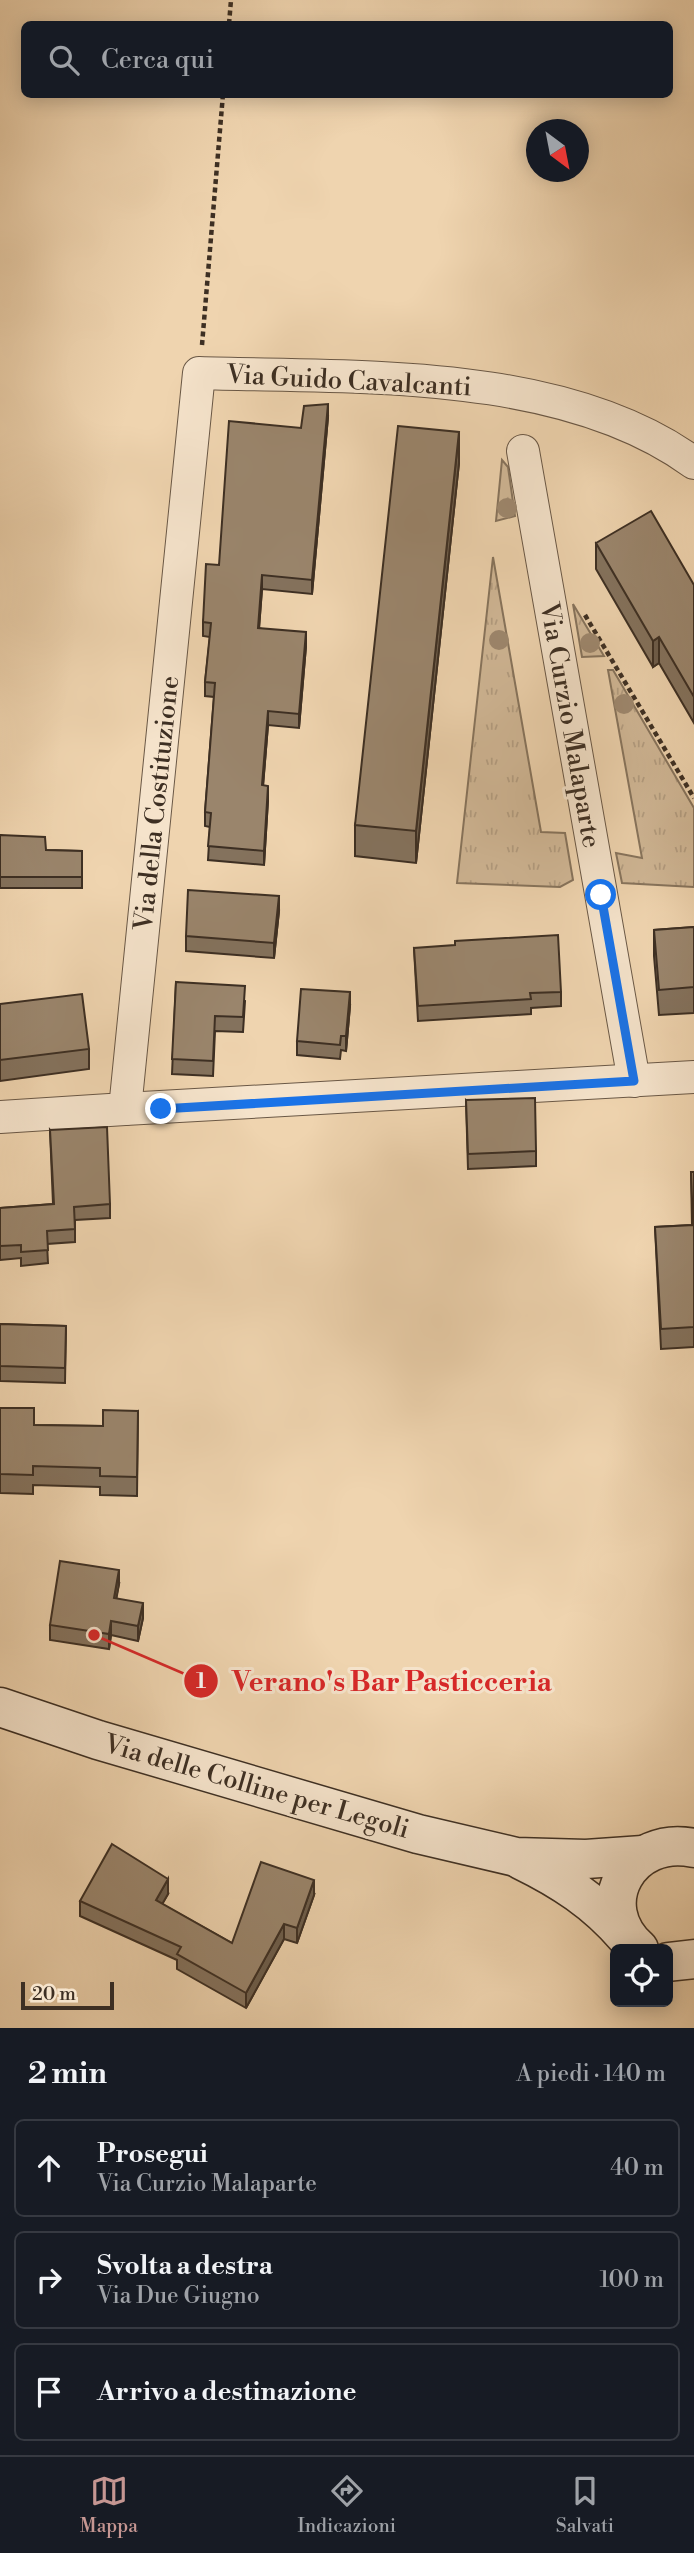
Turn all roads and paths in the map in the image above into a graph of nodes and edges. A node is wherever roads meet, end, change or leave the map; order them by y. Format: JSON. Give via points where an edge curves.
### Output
{"nodes":[{"id":1,"x":231,"y":0,"type":"edge"},
{"id":2,"x":229,"y":21,"type":"edge"},
{"id":3,"x":223,"y":98,"type":"edge"},
{"id":4,"x":200,"y":373,"type":"junction"},
{"id":5,"x":523,"y":451,"type":"dead end"},
{"id":6,"x":694,"y":463,"type":"edge"},
{"id":7,"x":583,"y":612,"type":"dead end"},
{"id":8,"x":694,"y":798,"type":"edge"},
{"id":9,"x":694,"y":1077,"type":"edge"},
{"id":10,"x":634,"y":1081,"type":"junction"},
{"id":11,"x":125,"y":1109,"type":"junction"},
{"id":12,"x":0,"y":1117,"type":"edge"},
{"id":13,"x":0,"y":1707,"type":"edge"},
{"id":14,"x":673,"y":1845,"type":"edge"},
{"id":15,"x":516,"y":1857,"type":"junction"},
{"id":16,"x":633,"y":1944,"type":"edge"},
{"id":17,"x":633,"y":1944,"type":"edge"}],
"edges":[{"from":1,"to":2,"type":"path"},
{"from":3,"to":4,"type":"path"},
{"from":4,"to":6,"type":"street","name":"Via Guido Cavalcanti","via":[[411,379],[475,386],[548,400],[627,426]]},
{"from":4,"to":11,"type":"street","name":"Via della Costituzione"},
{"from":5,"to":10,"type":"street","name":"Via Curzio Malaparte"},
{"from":7,"to":8,"type":"path"},
{"from":9,"to":10,"type":"street"},
{"from":10,"to":11,"type":"street"},
{"from":11,"to":12,"type":"street"},
{"from":13,"to":15,"type":"main road","name":"Via delle Colline per Legoli","via":[[391,1826]]},
{"from":14,"to":15,"type":"main road","name":"Via delle Colline per Legoli","via":[[597,1859]]},
{"from":14,"to":17,"type":"main road","via":[[629,1868],[618,1895],[620,1924]]},
{"from":15,"to":16,"type":"main road","name":"Via delle Colline per Legoli","via":[[576,1890]]}]}
